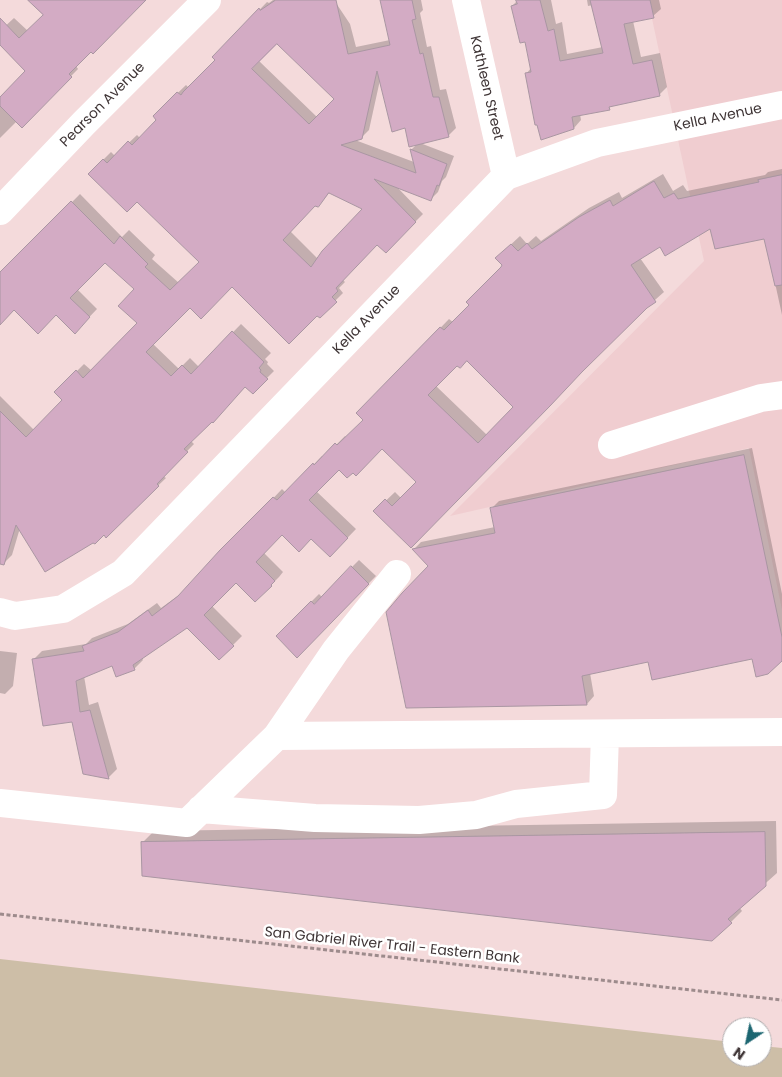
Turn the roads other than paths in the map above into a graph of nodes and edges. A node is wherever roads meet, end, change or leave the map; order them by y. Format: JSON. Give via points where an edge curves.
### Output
{"nodes":[{"id":1,"x":207,"y":0,"type":"edge"},
{"id":2,"x":466,"y":0,"type":"edge"},
{"id":3,"x":782,"y":105,"type":"edge"},
{"id":4,"x":506,"y":176,"type":"junction"},
{"id":5,"x":0,"y":211,"type":"edge"},
{"id":6,"x":782,"y":395,"type":"edge"},
{"id":7,"x":612,"y":444,"type":"dead end"},
{"id":8,"x":397,"y":574,"type":"dead end"},
{"id":9,"x":0,"y":612,"type":"edge"},
{"id":10,"x":782,"y":732,"type":"edge"},
{"id":11,"x":605,"y":734,"type":"junction"},
{"id":12,"x":277,"y":736,"type":"junction"},
{"id":13,"x":0,"y":803,"type":"edge"},
{"id":14,"x":202,"y":809,"type":"junction"}],
"edges":[{"from":1,"to":5,"type":"street","name":"Pearson Avenue"},
{"from":2,"to":4,"type":"street","name":"Kathleen Street"},
{"from":3,"to":4,"type":"street","name":"Kella Avenue","via":[[597,143]]},
{"from":4,"to":9,"type":"street","name":"Kella Avenue","via":[[123,573],[63,609],[15,616]]},
{"from":6,"to":7,"type":"street","via":[[761,398]]},
{"from":8,"to":12,"type":"street","via":[[336,650]]},
{"from":10,"to":11,"type":"street"},
{"from":11,"to":12,"type":"street"},
{"from":11,"to":14,"type":"street","via":[[603,795],[516,804],[476,815],[419,820],[315,818]]},
{"from":12,"to":14,"type":"street"},
{"from":13,"to":14,"type":"street","via":[[187,823]]}]}
